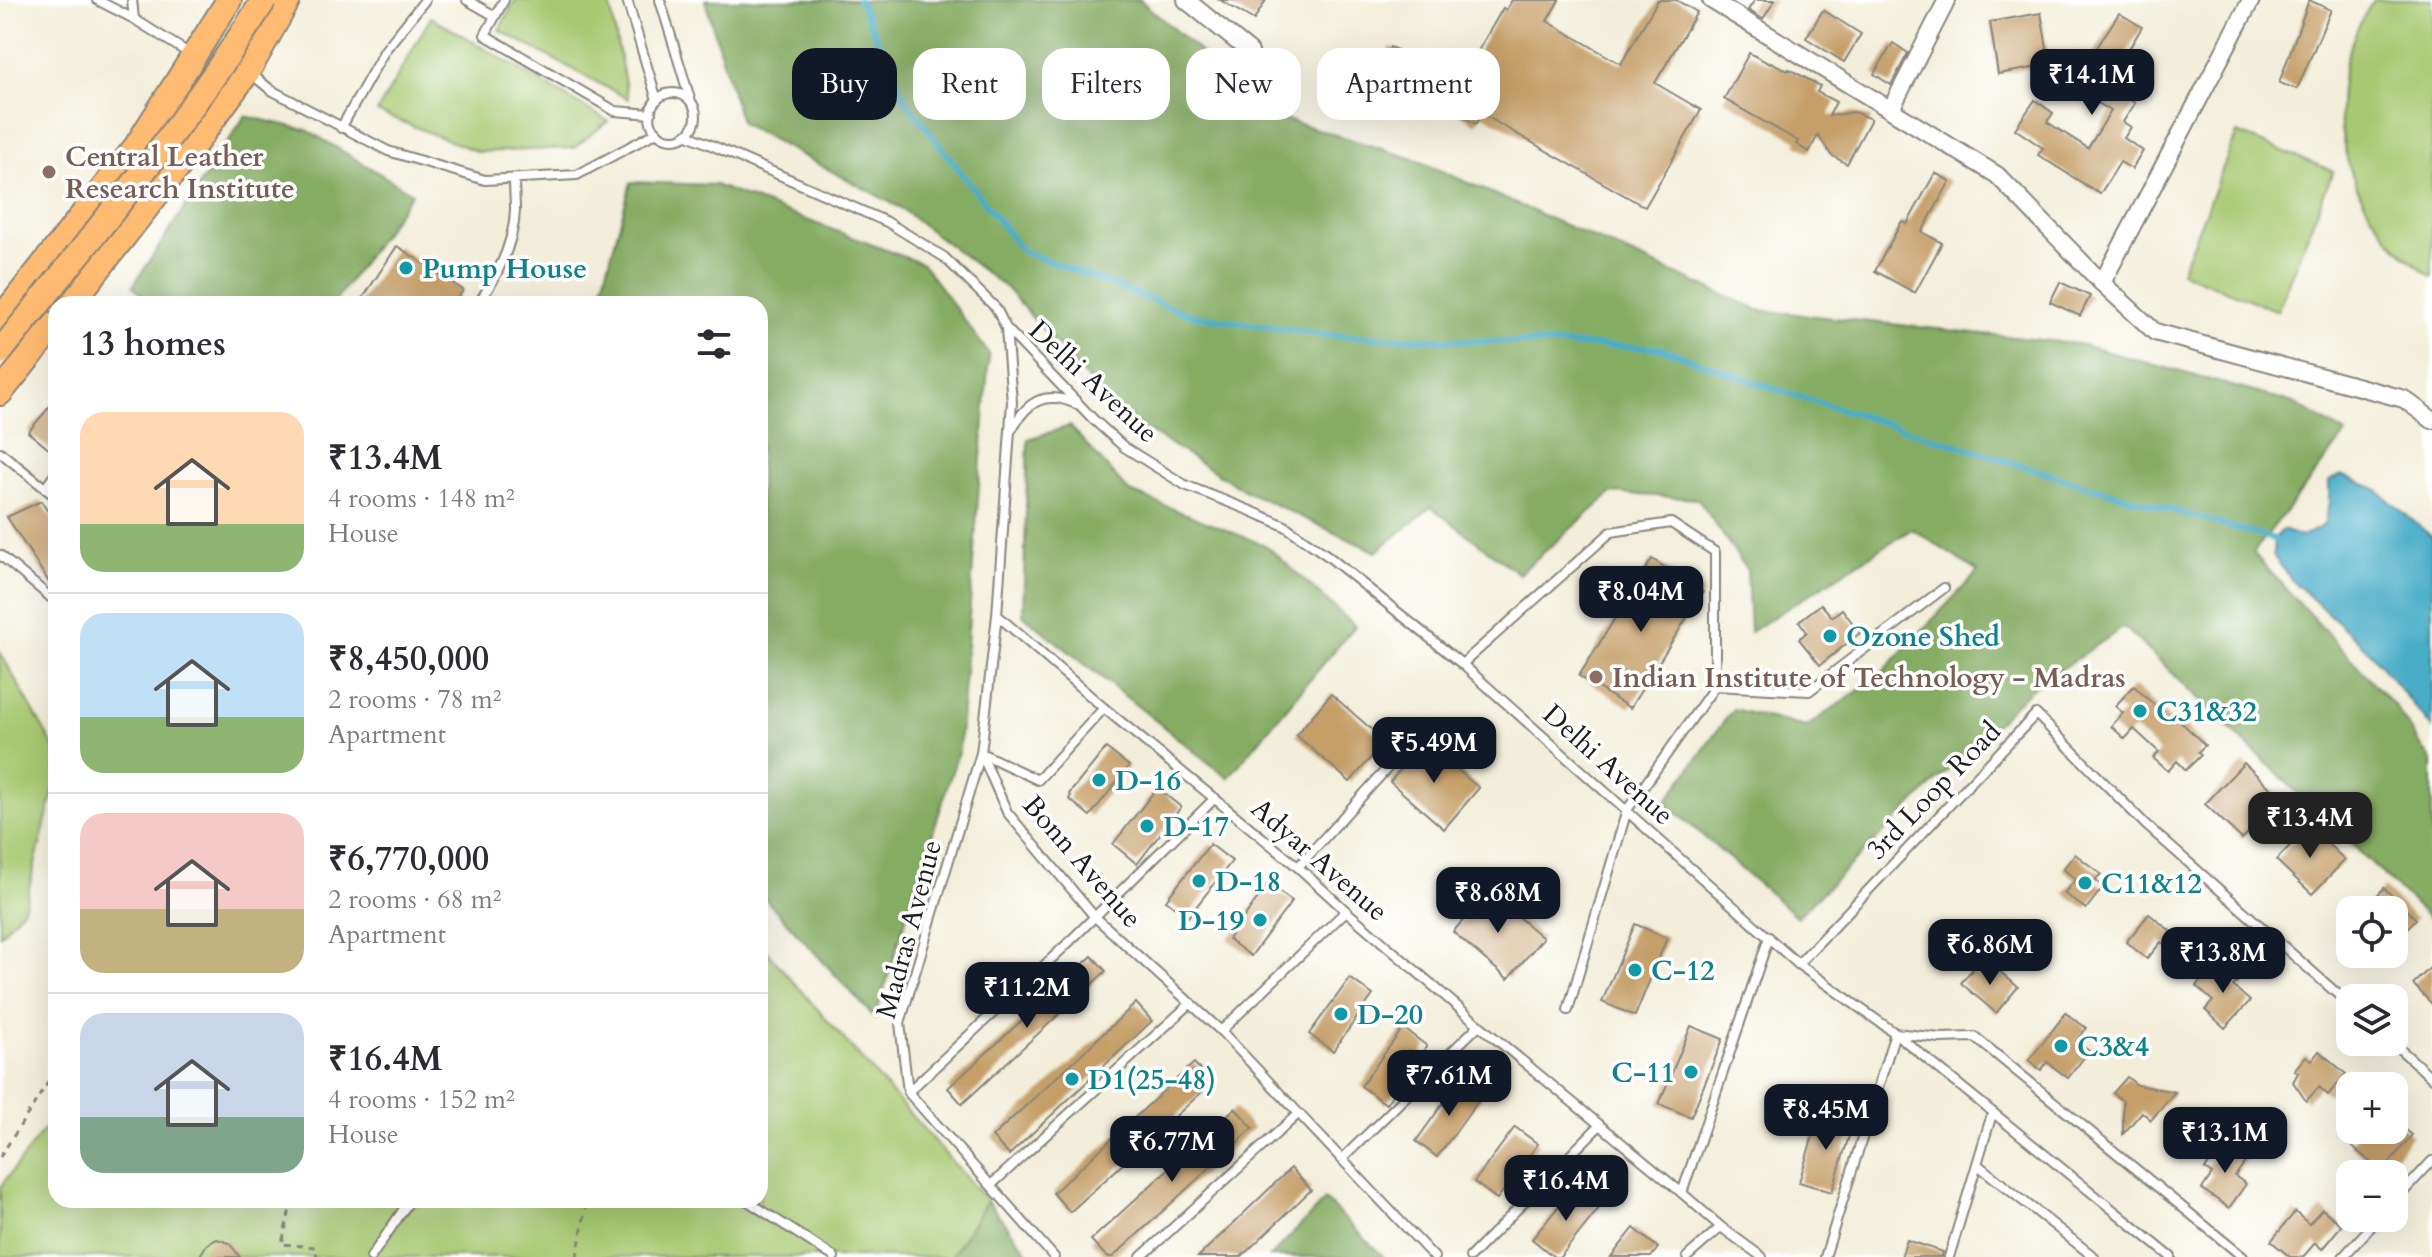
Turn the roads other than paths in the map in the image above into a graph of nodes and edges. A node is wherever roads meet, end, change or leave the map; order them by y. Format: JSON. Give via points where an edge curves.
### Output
{"nodes":[{"id":1,"x":97,"y":0,"type":"edge"},
{"id":2,"x":132,"y":0,"type":"edge"},
{"id":3,"x":229,"y":0,"type":"edge"},
{"id":4,"x":264,"y":0,"type":"edge"},
{"id":5,"x":288,"y":0,"type":"edge"},
{"id":6,"x":425,"y":0,"type":"edge"},
{"id":7,"x":467,"y":0,"type":"edge"},
{"id":8,"x":504,"y":0,"type":"edge"},
{"id":9,"x":627,"y":0,"type":"edge"},
{"id":10,"x":660,"y":0,"type":"edge"},
{"id":11,"x":1186,"y":0,"type":"edge"},
{"id":12,"x":1711,"y":0,"type":"edge"},
{"id":13,"x":1947,"y":0,"type":"edge"},
{"id":14,"x":2251,"y":0,"type":"edge"},
{"id":15,"x":495,"y":16,"type":"junction"},
{"id":16,"x":134,"y":19,"type":"junction"},
{"id":17,"x":1245,"y":48,"type":"edge"},
{"id":18,"x":194,"y":56,"type":"junction"},
{"id":19,"x":248,"y":71,"type":"junction"},
{"id":20,"x":657,"y":100,"type":"junction"},
{"id":21,"x":691,"y":102,"type":"junction"},
{"id":22,"x":1891,"y":109,"type":"junction"},
{"id":23,"x":651,"y":114,"type":"junction"},
{"id":24,"x":341,"y":128,"type":"junction"},
{"id":25,"x":657,"y":132,"type":"junction"},
{"id":26,"x":688,"y":135,"type":"junction"},
{"id":27,"x":514,"y":179,"type":"junction"},
{"id":28,"x":71,"y":232,"type":"junction"},
{"id":29,"x":107,"y":257,"type":"junction"},
{"id":30,"x":2102,"y":283,"type":"junction"},
{"id":31,"x":77,"y":296,"type":"edge"},
{"id":32,"x":484,"y":296,"type":"edge"},
{"id":33,"x":0,"y":320,"type":"edge"},
{"id":34,"x":1006,"y":328,"type":"junction"},
{"id":35,"x":48,"y":334,"type":"edge"},
{"id":36,"x":0,"y":352,"type":"edge"},
{"id":37,"x":0,"y":393,"type":"edge"},
{"id":38,"x":1082,"y":407,"type":"junction"},
{"id":39,"x":2432,"y":420,"type":"edge"},
{"id":40,"x":1010,"y":433,"type":"junction"},
{"id":41,"x":0,"y":452,"type":"edge"},
{"id":42,"x":48,"y":484,"type":"edge"},
{"id":43,"x":45,"y":488,"type":"junction"},
{"id":44,"x":48,"y":490,"type":"edge"},
{"id":45,"x":0,"y":555,"type":"edge"},
{"id":46,"x":1944,"y":588,"type":"dead end"},
{"id":47,"x":48,"y":595,"type":"edge"},
{"id":48,"x":997,"y":615,"type":"junction"},
{"id":49,"x":1462,"y":664,"type":"junction"},
{"id":50,"x":1715,"y":686,"type":"junction"},
{"id":51,"x":1104,"y":708,"type":"junction"},
{"id":52,"x":981,"y":753,"type":"junction"},
{"id":53,"x":1391,"y":764,"type":"dead end"},
{"id":54,"x":1215,"y":798,"type":"junction"},
{"id":55,"x":1627,"y":810,"type":"junction"},
{"id":56,"x":1298,"y":867,"type":"junction"},
{"id":57,"x":1346,"y":911,"type":"junction"},
{"id":58,"x":1094,"y":916,"type":"junction"},
{"id":59,"x":1769,"y":937,"type":"junction"},
{"id":60,"x":1798,"y":964,"type":"junction"},
{"id":61,"x":2336,"y":993,"type":"edge"},
{"id":62,"x":1191,"y":1003,"type":"junction"},
{"id":63,"x":1568,"y":1010,"type":"dead end"},
{"id":64,"x":1479,"y":1025,"type":"junction"},
{"id":65,"x":1221,"y":1031,"type":"junction"},
{"id":66,"x":1895,"y":1033,"type":"junction"},
{"id":67,"x":2408,"y":1056,"type":"edge"},
{"id":68,"x":2432,"y":1078,"type":"edge"},
{"id":69,"x":908,"y":1092,"type":"junction"},
{"id":70,"x":1298,"y":1114,"type":"junction"},
{"id":71,"x":1992,"y":1114,"type":"junction"},
{"id":72,"x":1600,"y":1125,"type":"junction"},
{"id":73,"x":1342,"y":1159,"type":"junction"},
{"id":74,"x":2432,"y":1161,"type":"edge"},
{"id":75,"x":1978,"y":1165,"type":"junction"},
{"id":76,"x":991,"y":1185,"type":"junction"},
{"id":77,"x":2408,"y":1187,"type":"edge"},
{"id":78,"x":1682,"y":1193,"type":"junction"},
{"id":79,"x":405,"y":1208,"type":"edge"},
{"id":80,"x":758,"y":1208,"type":"edge"},
{"id":81,"x":1721,"y":1227,"type":"junction"},
{"id":82,"x":2366,"y":1232,"type":"edge"},
{"id":83,"x":371,"y":1257,"type":"edge"},
{"id":84,"x":834,"y":1257,"type":"edge"},
{"id":85,"x":1054,"y":1257,"type":"edge"},
{"id":86,"x":1141,"y":1257,"type":"edge"},
{"id":87,"x":1434,"y":1257,"type":"edge"},
{"id":88,"x":1470,"y":1257,"type":"edge"},
{"id":89,"x":1687,"y":1257,"type":"edge"},
{"id":90,"x":1762,"y":1257,"type":"edge"},
{"id":91,"x":1825,"y":1257,"type":"edge"},
{"id":92,"x":1949,"y":1257,"type":"edge"},
{"id":93,"x":2094,"y":1257,"type":"edge"},
{"id":94,"x":2171,"y":1257,"type":"edge"},
{"id":95,"x":2243,"y":1257,"type":"edge"},
{"id":96,"x":2343,"y":1257,"type":"edge"}],
"edges":[{"from":1,"to":16,"type":"lane"},
{"from":2,"to":16,"type":"lane"},
{"from":3,"to":18,"type":"main road"},
{"from":4,"to":36,"type":"main road","bridge":true,"via":[[154,158]]},
{"from":5,"to":19,"type":"main road"},
{"from":6,"to":24,"type":"lane","via":[[385,50]]},
{"from":7,"to":15,"type":"lane"},
{"from":8,"to":15,"type":"lane"},
{"from":9,"to":20,"type":"lane"},
{"from":10,"to":21,"type":"lane"},
{"from":11,"to":17,"type":"street"},
{"from":12,"to":22,"type":"street"},
{"from":13,"to":22,"type":"street"},
{"from":14,"to":30,"type":"street"},
{"from":15,"to":23,"type":"lane","via":[[485,35],[615,111]]},
{"from":16,"to":18,"type":"lane"},
{"from":18,"to":28,"type":"main road","via":[[136,147]]},
{"from":19,"to":24,"type":"lane","via":[[271,90]]},
{"from":19,"to":29,"type":"main road"},
{"from":20,"to":21,"type":"lane","via":[[671,93]]},
{"from":20,"to":23,"type":"lane"},
{"from":21,"to":26,"type":"lane","via":[[696,123]]},
{"from":22,"to":30,"type":"street","via":[[1997,175]]},
{"from":23,"to":25,"type":"lane"},
{"from":24,"to":27,"type":"lane","via":[[388,151],[485,180]]},
{"from":25,"to":26,"type":"lane","via":[[675,139]]},
{"from":25,"to":27,"type":"lane","via":[[577,175]]},
{"from":26,"to":34,"type":"lane","name":"Delhi Avenue","via":[[887,222],[944,257],[996,308]]},
{"from":27,"to":32,"type":"lane","via":[[515,213],[506,250]]},
{"from":28,"to":29,"type":"main road"},
{"from":28,"to":33,"type":"main road"},
{"from":29,"to":31,"type":"main road"},
{"from":30,"to":39,"type":"street","via":[[2155,332],[2404,399]]},
{"from":34,"to":38,"type":"lane","name":"Delhi Avenue"},
{"from":34,"to":40,"type":"lane"},
{"from":35,"to":37,"type":"main road"},
{"from":38,"to":40,"type":"lane","via":[[1044,398],[1021,414]]},
{"from":38,"to":49,"type":"lane","name":"Delhi Avenue","via":[[1124,447],[1185,485],[1285,526]]},
{"from":40,"to":48,"type":"lane"},
{"from":41,"to":43,"type":"lane"},
{"from":42,"to":43,"type":"lane"},
{"from":43,"to":44,"type":"lane"},
{"from":45,"to":47,"type":"lane"},
{"from":46,"to":50,"type":"lane","via":[[1809,691]]},
{"from":48,"to":51,"type":"lane","name":"Adyar Avenue"},
{"from":48,"to":52,"type":"lane"},
{"from":49,"to":50,"type":"lane","via":[[1611,532],[1671,523],[1715,552]]},
{"from":49,"to":55,"type":"lane","name":"Delhi Avenue"},
{"from":50,"to":55,"type":"lane"},
{"from":51,"to":52,"type":"lane","via":[[1038,780]]},
{"from":51,"to":54,"type":"lane","name":"Adyar Avenue"},
{"from":52,"to":58,"type":"lane","name":"Bonn Avenue","via":[[1007,812]]},
{"from":52,"to":69,"type":"lane","name":"Madras Avenue","via":[[900,1023]]},
{"from":53,"to":56,"type":"lane"},
{"from":54,"to":56,"type":"lane","name":"Adyar Avenue"},
{"from":54,"to":58,"type":"lane"},
{"from":55,"to":59,"type":"lane","name":"Delhi Avenue"},
{"from":55,"to":63,"type":"lane"},
{"from":56,"to":57,"type":"lane","name":"Adyar Avenue"},
{"from":57,"to":64,"type":"lane","name":"Adyar Avenue"},
{"from":57,"to":65,"type":"lane"},
{"from":58,"to":62,"type":"lane","name":"Bonn Avenue"},
{"from":58,"to":69,"type":"lane"},
{"from":59,"to":60,"type":"lane","name":"Delhi Avenue"},
{"from":59,"to":78,"type":"lane"},
{"from":60,"to":61,"type":"lane","name":"3rd Loop Road","via":[[2036,714],[2146,825]]},
{"from":60,"to":66,"type":"lane","name":"Delhi Avenue"},
{"from":62,"to":65,"type":"lane","name":"Bonn Avenue"},
{"from":62,"to":76,"type":"lane"},
{"from":64,"to":72,"type":"lane","name":"Adyar Avenue"},
{"from":64,"to":73,"type":"lane"},
{"from":65,"to":70,"type":"lane","name":"Bonn Avenue"},
{"from":66,"to":71,"type":"lane","name":"Delhi Avenue"},
{"from":66,"to":91,"type":"lane"},
{"from":66,"to":95,"type":"lane","via":[[1975,1037]]},
{"from":67,"to":68,"type":"lane"},
{"from":69,"to":76,"type":"lane"},
{"from":70,"to":73,"type":"lane","name":"Bonn Avenue"},
{"from":70,"to":86,"type":"lane"},
{"from":71,"to":75,"type":"lane"},
{"from":71,"to":94,"type":"lane","name":"Delhi Avenue"},
{"from":72,"to":78,"type":"lane","name":"Adyar Avenue"},
{"from":72,"to":88,"type":"lane"},
{"from":73,"to":87,"type":"lane","name":"Bonn Avenue"},
{"from":74,"to":77,"type":"lane"},
{"from":75,"to":92,"type":"lane"},
{"from":75,"to":93,"type":"lane"},
{"from":76,"to":85,"type":"lane"},
{"from":78,"to":81,"type":"lane","name":"Adyar Avenue"},
{"from":79,"to":83,"type":"lane"},
{"from":80,"to":84,"type":"lane"},
{"from":81,"to":89,"type":"lane"},
{"from":81,"to":90,"type":"lane","name":"Adyar Avenue"},
{"from":82,"to":96,"type":"lane"}]}
